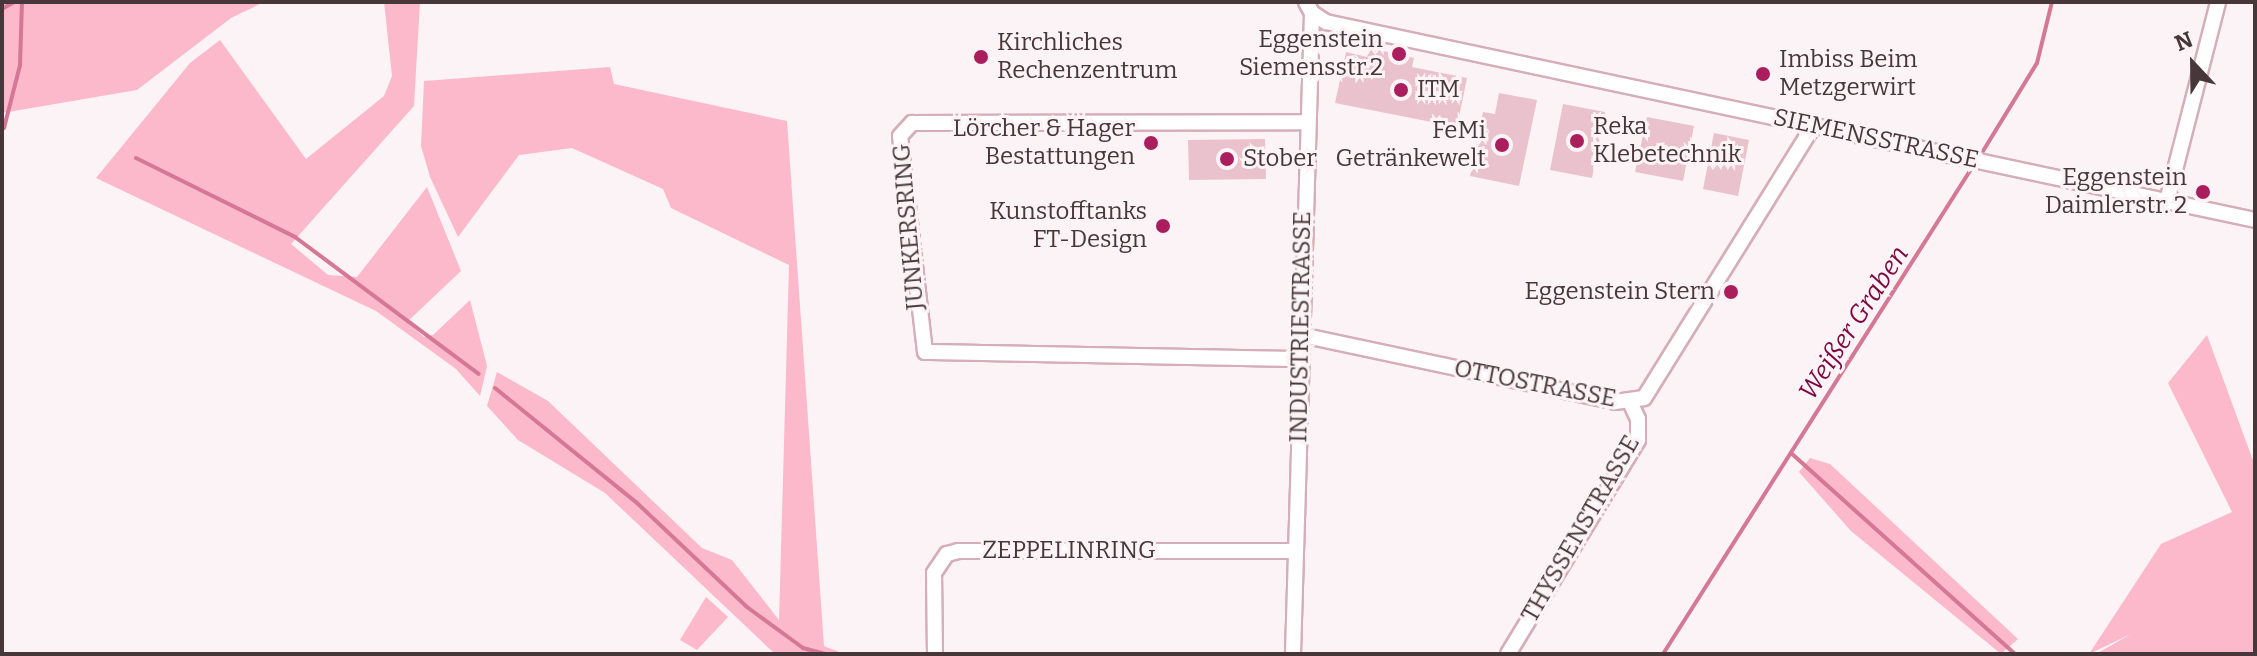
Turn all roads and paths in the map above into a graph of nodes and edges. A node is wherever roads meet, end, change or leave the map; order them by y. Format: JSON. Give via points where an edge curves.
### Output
{"nodes":[{"id":1,"x":2218,"y":2,"type":"edge"},
{"id":2,"x":1309,"y":8,"type":"edge"},
{"id":3,"x":1305,"y":122,"type":"junction"},
{"id":4,"x":1813,"y":126,"type":"junction"},
{"id":5,"x":2167,"y":201,"type":"junction"},
{"id":6,"x":2255,"y":220,"type":"edge"},
{"id":7,"x":1301,"y":335,"type":"junction"},
{"id":8,"x":1300,"y":359,"type":"junction"},
{"id":9,"x":1630,"y":402,"type":"junction"},
{"id":10,"x":1295,"y":551,"type":"junction"},
{"id":11,"x":935,"y":654,"type":"edge"},
{"id":12,"x":1293,"y":654,"type":"edge"},
{"id":13,"x":1508,"y":654,"type":"edge"}],
"edges":[{"from":1,"to":5,"type":"street"},
{"from":2,"to":3,"type":"street","name":"INDUSTRIESTRASSE"},
{"from":2,"to":4,"type":"street","name":"SIEMENSSTRASSE","via":[[1326,22]]},
{"from":3,"to":7,"type":"street","name":"INDUSTRIESTRASSE"},
{"from":3,"to":8,"type":"street","name":"JUNKERSRING","via":[[912,123],[900,136],[925,352]]},
{"from":4,"to":5,"type":"street","name":"SIEMENSSTRASSE"},
{"from":4,"to":9,"type":"street","name":"OTTOSTRASSE","via":[[1644,398]]},
{"from":5,"to":6,"type":"street","name":"SIEMENSSTRASSE"},
{"from":7,"to":8,"type":"street","name":"INDUSTRIESTRASSE"},
{"from":7,"to":9,"type":"street","name":"OTTOSTRASSE"},
{"from":8,"to":10,"type":"street","name":"INDUSTRIESTRASSE"},
{"from":9,"to":13,"type":"street","name":"THYSSENSTRASSE","via":[[1638,419],[1638,440]]},
{"from":10,"to":11,"type":"street","name":"ZEPPELINRING","via":[[958,551],[934,573]]},
{"from":10,"to":12,"type":"street","name":"INDUSTRIESTRASSE"}]}
